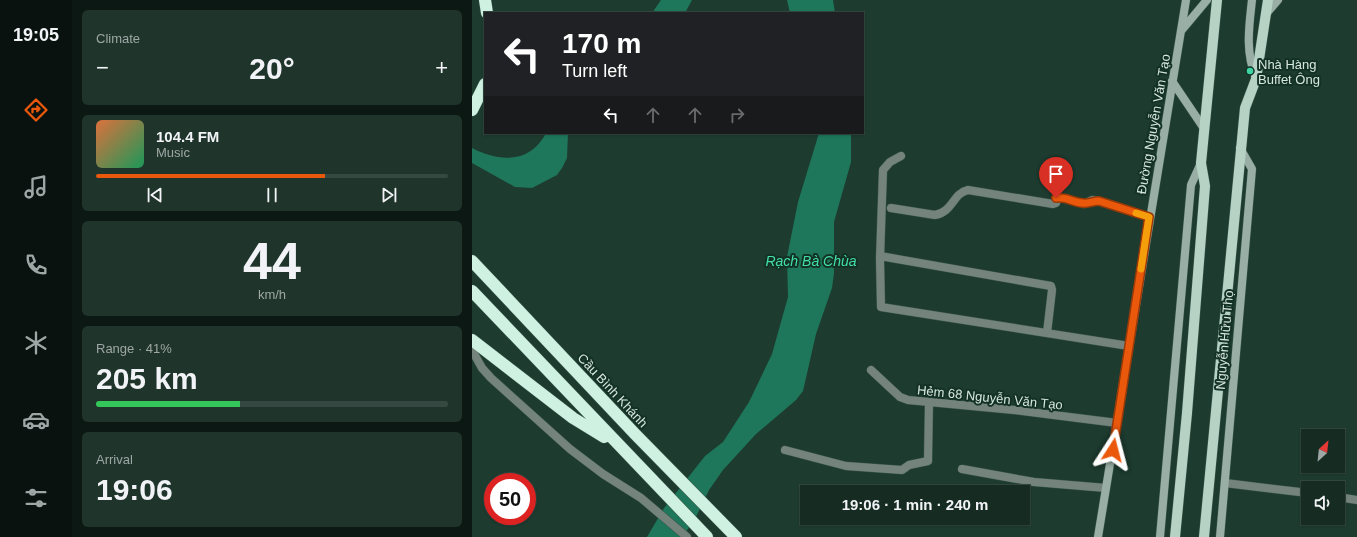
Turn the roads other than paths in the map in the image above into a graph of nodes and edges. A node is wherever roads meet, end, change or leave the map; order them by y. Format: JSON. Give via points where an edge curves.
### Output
{"nodes":[{"id":1,"x":485,"y":0,"type":"edge"},
{"id":2,"x":1186,"y":0,"type":"edge"},
{"id":3,"x":1207,"y":0,"type":"edge"},
{"id":4,"x":1217,"y":0,"type":"edge"},
{"id":5,"x":1252,"y":0,"type":"edge"},
{"id":6,"x":1268,"y":0,"type":"edge"},
{"id":7,"x":1278,"y":0,"type":"edge"},
{"id":8,"x":488,"y":12,"type":"edge"},
{"id":9,"x":1266,"y":15,"type":"junction"},
{"id":10,"x":1181,"y":31,"type":"junction"},
{"id":11,"x":1256,"y":79,"type":"junction"},
{"id":12,"x":1172,"y":81,"type":"junction"},
{"id":13,"x":484,"y":86,"type":"edge"},
{"id":14,"x":1168,"y":104,"type":"junction"},
{"id":15,"x":472,"y":110,"type":"edge"},
{"id":16,"x":1203,"y":127,"type":"junction"},
{"id":17,"x":1240,"y":148,"type":"junction"},
{"id":18,"x":901,"y":156,"type":"dead end"},
{"id":19,"x":1201,"y":163,"type":"junction"},
{"id":20,"x":891,"y":208,"type":"dead end"},
{"id":21,"x":1149,"y":217,"type":"junction"},
{"id":22,"x":880,"y":256,"type":"junction"},
{"id":23,"x":472,"y":261,"type":"edge"},
{"id":24,"x":472,"y":291,"type":"edge"},
{"id":25,"x":1047,"y":333,"type":"junction"},
{"id":26,"x":472,"y":340,"type":"edge"},
{"id":27,"x":1129,"y":346,"type":"junction"},
{"id":28,"x":472,"y":350,"type":"edge"},
{"id":29,"x":871,"y":370,"type":"dead end"},
{"id":30,"x":929,"y":402,"type":"junction"},
{"id":31,"x":1117,"y":423,"type":"junction"},
{"id":32,"x":617,"y":445,"type":"junction"},
{"id":33,"x":785,"y":450,"type":"dead end"},
{"id":34,"x":962,"y":469,"type":"dead end"},
{"id":35,"x":1225,"y":483,"type":"junction"},
{"id":36,"x":1106,"y":488,"type":"junction"},
{"id":37,"x":1301,"y":492,"type":"edge"},
{"id":38,"x":1345,"y":498,"type":"edge"},
{"id":39,"x":1357,"y":500,"type":"edge"},
{"id":40,"x":687,"y":537,"type":"edge"},
{"id":41,"x":707,"y":537,"type":"edge"},
{"id":42,"x":736,"y":537,"type":"edge"},
{"id":43,"x":1098,"y":537,"type":"edge"},
{"id":44,"x":1160,"y":537,"type":"edge"},
{"id":45,"x":1175,"y":537,"type":"edge"},
{"id":46,"x":1204,"y":537,"type":"edge"},
{"id":47,"x":1220,"y":537,"type":"edge"}],
"edges":[{"from":1,"to":8,"type":"highway"},
{"from":2,"to":10,"type":"main road","name":"Đường Nguyễn Văn Tạo"},
{"from":3,"to":10,"type":"main road"},
{"from":4,"to":16,"type":"main road"},
{"from":5,"to":11,"type":"main road","via":[[1248,44]]},
{"from":6,"to":9,"type":"main road","name":"Nguyễn Hữu Thọ"},
{"from":7,"to":9,"type":"main road"},
{"from":9,"to":11,"type":"main road","name":"Nguyễn Hữu Thọ"},
{"from":10,"to":12,"type":"main road","name":"Đường Nguyễn Văn Tạo"},
{"from":11,"to":17,"type":"main road","name":"Nguyễn Hữu Thọ","via":[[1245,108]]},
{"from":12,"to":14,"type":"main road","name":"Đường Nguyễn Văn Tạo"},
{"from":12,"to":16,"type":"main road"},
{"from":13,"to":15,"type":"highway"},
{"from":14,"to":16,"type":"main road","via":[[1175,100],[1184,103]]},
{"from":14,"to":21,"type":"main road","name":"Đường Nguyễn Văn Tạo"},
{"from":16,"to":19,"type":"main road"},
{"from":17,"to":35,"type":"main road","name":"Nguyễn Hữu Thọ","via":[[1252,168]]},
{"from":17,"to":46,"type":"main road","name":"Nguyễn Hữu Thọ"},
{"from":18,"to":22,"type":"street","via":[[883,170]]},
{"from":19,"to":44,"type":"main road","via":[[1191,185]]},
{"from":19,"to":45,"type":"main road","via":[[1205,186]]},
{"from":20,"to":21,"type":"street","via":[[942,214],[950,208],[962,191],[968,190],[1053,204],[1058,197],[1084,204],[1092,200],[1099,201]]},
{"from":21,"to":27,"type":"main road","name":"Đường Nguyễn Văn Tạo"},
{"from":22,"to":25,"type":"street","via":[[881,307]]},
{"from":22,"to":25,"type":"street","via":[[1051,286]]},
{"from":23,"to":42,"type":"highway","name":"Cầu Bình Khánh"},
{"from":24,"to":32,"type":"highway"},
{"from":25,"to":27,"type":"street"},
{"from":26,"to":32,"type":"highway","via":[[573,418]]},
{"from":27,"to":31,"type":"main road","name":"Đường Nguyễn Văn Tạo"},
{"from":28,"to":40,"type":"street","via":[[491,378],[570,449],[641,498]]},
{"from":29,"to":30,"type":"street","name":"Hẻm 68 Nguyễn Văn Tạo","via":[[900,397]]},
{"from":30,"to":31,"type":"street","name":"Hẻm 68 Nguyễn Văn Tạo"},
{"from":30,"to":33,"type":"street","via":[[928,461],[909,464],[902,470],[846,466]]},
{"from":31,"to":36,"type":"main road","name":"Đường Nguyễn Văn Tạo"},
{"from":32,"to":41,"type":"highway"},
{"from":34,"to":36,"type":"street","via":[[1034,482]]},
{"from":35,"to":37,"type":"street"},
{"from":35,"to":47,"type":"main road","name":"Nguyễn Hữu Thọ"},
{"from":36,"to":43,"type":"main road","name":"Đường Nguyễn Văn Tạo"},
{"from":38,"to":39,"type":"street"}]}
